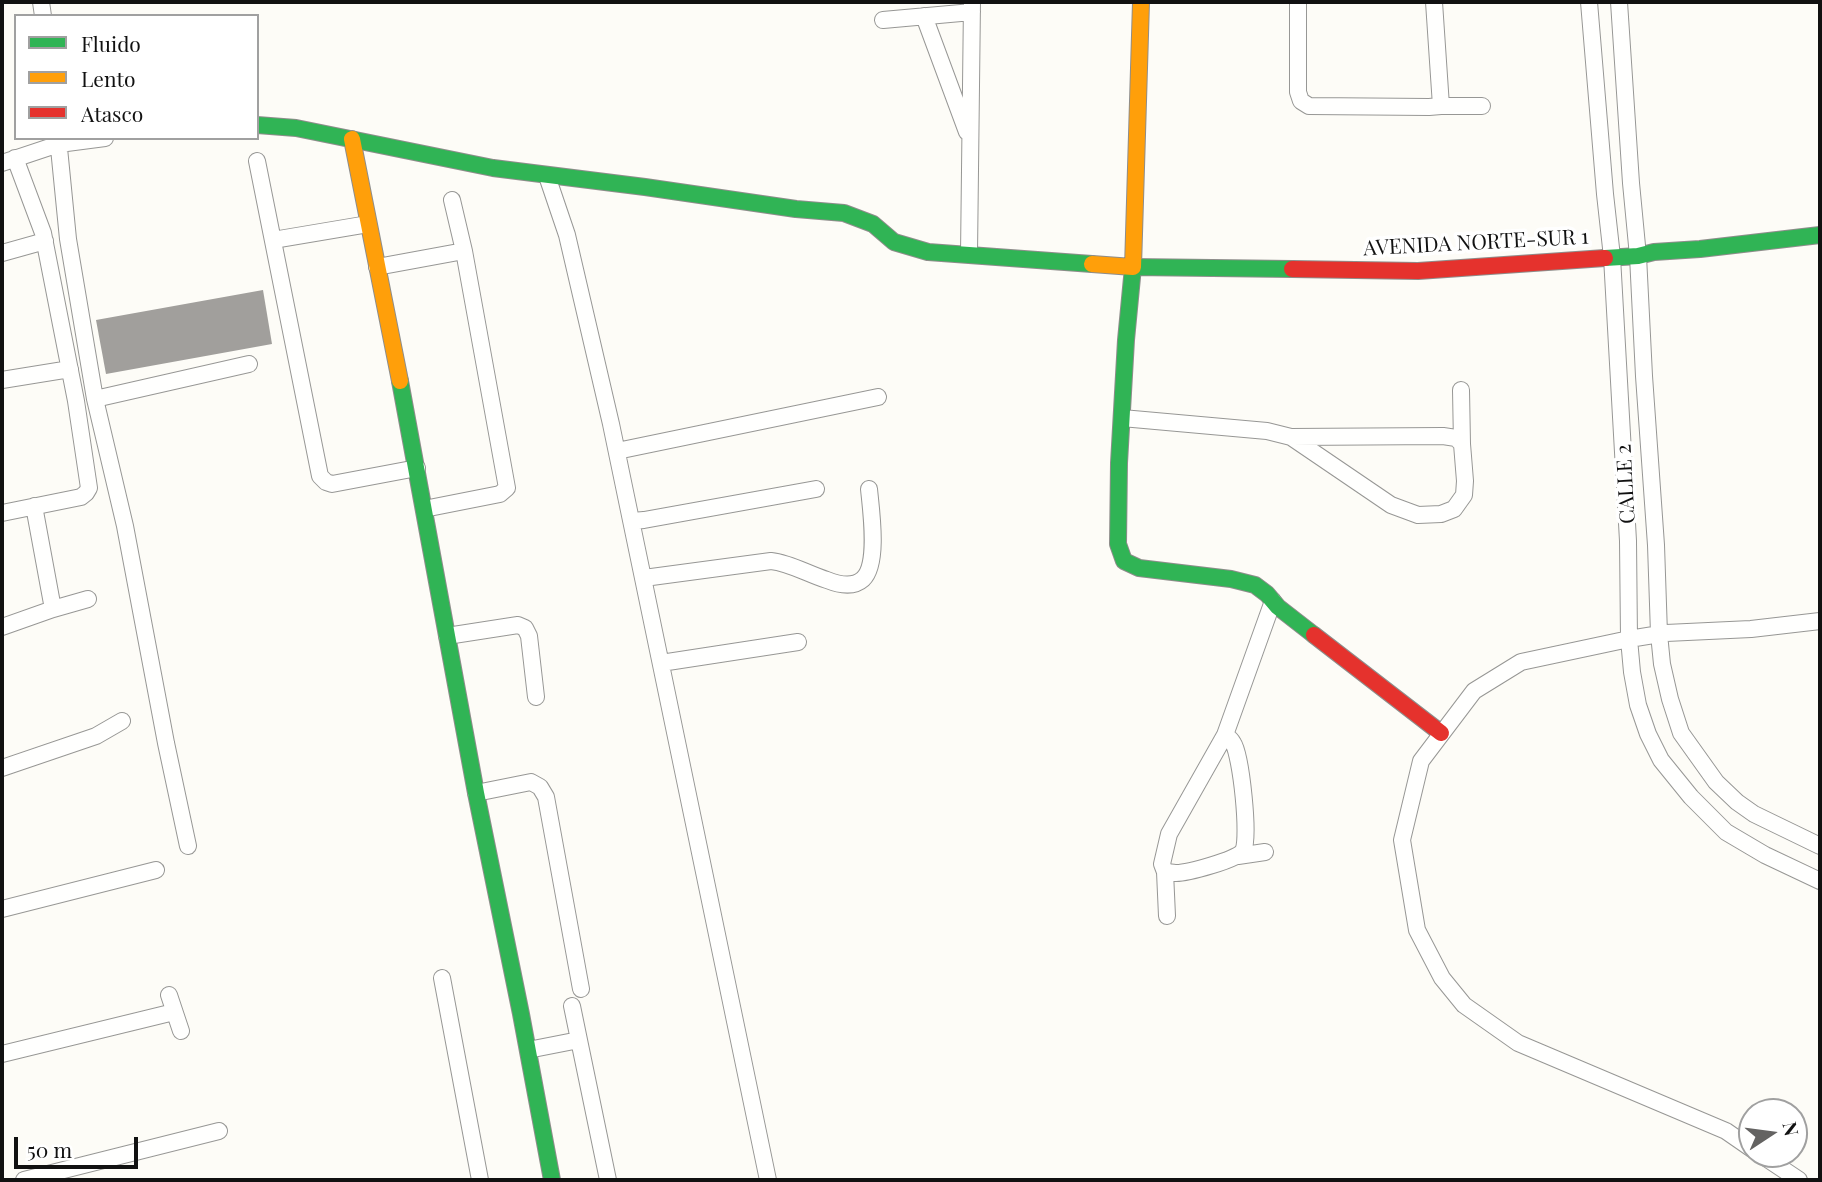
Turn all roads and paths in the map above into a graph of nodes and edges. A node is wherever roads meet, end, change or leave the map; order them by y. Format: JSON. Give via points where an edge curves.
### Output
{"nodes":[{"id":1,"x":1141,"y":2,"type":"edge"},
{"id":2,"x":1298,"y":2,"type":"edge"},
{"id":3,"x":1434,"y":2,"type":"edge"},
{"id":4,"x":1589,"y":2,"type":"edge"},
{"id":5,"x":1619,"y":2,"type":"edge"},
{"id":6,"x":972,"y":7,"type":"edge"},
{"id":7,"x":924,"y":16,"type":"junction"},
{"id":8,"x":883,"y":20,"type":"dead end"},
{"id":9,"x":1441,"y":106,"type":"junction"},
{"id":10,"x":1482,"y":106,"type":"dead end"},
{"id":11,"x":259,"y":125,"type":"edge"},
{"id":12,"x":352,"y":139,"type":"junction"},
{"id":13,"x":970,"y":140,"type":"junction"},
{"id":14,"x":59,"y":141,"type":"edge"},
{"id":15,"x":8,"y":160,"type":"edge"},
{"id":16,"x":257,"y":161,"type":"dead end"},
{"id":17,"x":547,"y":176,"type":"junction"},
{"id":18,"x":452,"y":200,"type":"dead end"},
{"id":19,"x":368,"y":223,"type":"junction"},
{"id":20,"x":1820,"y":235,"type":"edge"},
{"id":21,"x":272,"y":240,"type":"junction"},
{"id":22,"x":45,"y":241,"type":"junction"},
{"id":23,"x":464,"y":251,"type":"junction"},
{"id":24,"x":2,"y":253,"type":"edge"},
{"id":25,"x":970,"y":254,"type":"junction"},
{"id":26,"x":1638,"y":256,"type":"junction"},
{"id":27,"x":1612,"y":257,"type":"junction"},
{"id":28,"x":377,"y":267,"type":"junction"},
{"id":29,"x":1133,"y":267,"type":"junction"},
{"id":30,"x":249,"y":364,"type":"dead end"},
{"id":31,"x":69,"y":369,"type":"junction"},
{"id":32,"x":2,"y":380,"type":"edge"},
{"id":33,"x":1461,"y":390,"type":"dead end"},
{"id":34,"x":878,"y":397,"type":"dead end"},
{"id":35,"x":95,"y":399,"type":"junction"},
{"id":36,"x":1122,"y":418,"type":"junction"},
{"id":37,"x":1346,"y":436,"type":"junction"},
{"id":38,"x":1291,"y":437,"type":"junction"},
{"id":39,"x":1462,"y":444,"type":"junction"},
{"id":40,"x":617,"y":451,"type":"junction"},
{"id":41,"x":417,"y":468,"type":"junction"},
{"id":42,"x":1337,"y":469,"type":"junction"},
{"id":43,"x":816,"y":489,"type":"dead end"},
{"id":44,"x":869,"y":489,"type":"dead end"},
{"id":45,"x":34,"y":506,"type":"junction"},
{"id":46,"x":424,"y":509,"type":"junction"},
{"id":47,"x":2,"y":513,"type":"edge"},
{"id":48,"x":632,"y":521,"type":"junction"},
{"id":49,"x":644,"y":578,"type":"junction"},
{"id":50,"x":88,"y":599,"type":"dead end"},
{"id":51,"x":1273,"y":601,"type":"junction"},
{"id":52,"x":53,"y":609,"type":"junction"},
{"id":53,"x":1820,"y":621,"type":"edge"},
{"id":54,"x":2,"y":627,"type":"edge"},
{"id":55,"x":1659,"y":634,"type":"junction"},
{"id":56,"x":447,"y":636,"type":"junction"},
{"id":57,"x":1629,"y":639,"type":"junction"},
{"id":58,"x":798,"y":642,"type":"dead end"},
{"id":59,"x":661,"y":663,"type":"junction"},
{"id":60,"x":536,"y":697,"type":"dead end"},
{"id":61,"x":122,"y":721,"type":"dead end"},
{"id":62,"x":1441,"y":733,"type":"junction"},
{"id":63,"x":1225,"y":734,"type":"junction"},
{"id":64,"x":2,"y":768,"type":"edge"},
{"id":65,"x":476,"y":793,"type":"junction"},
{"id":66,"x":188,"y":846,"type":"dead end"},
{"id":67,"x":1820,"y":846,"type":"edge"},
{"id":68,"x":1265,"y":852,"type":"dead end"},
{"id":69,"x":1238,"y":856,"type":"junction"},
{"id":70,"x":156,"y":870,"type":"dead end"},
{"id":71,"x":1165,"y":872,"type":"junction"},
{"id":72,"x":1820,"y":881,"type":"edge"},
{"id":73,"x":2,"y":909,"type":"edge"},
{"id":74,"x":1167,"y":916,"type":"dead end"},
{"id":75,"x":442,"y":978,"type":"dead end"},
{"id":76,"x":580,"y":989,"type":"dead end"},
{"id":77,"x":169,"y":995,"type":"dead end"},
{"id":78,"x":572,"y":1006,"type":"dead end"},
{"id":79,"x":174,"y":1012,"type":"junction"},
{"id":80,"x":181,"y":1031,"type":"dead end"},
{"id":81,"x":579,"y":1040,"type":"junction"},
{"id":82,"x":528,"y":1050,"type":"junction"},
{"id":83,"x":2,"y":1054,"type":"edge"},
{"id":84,"x":219,"y":1131,"type":"dead end"},
{"id":85,"x":1738,"y":1139,"type":"edge"},
{"id":86,"x":1781,"y":1168,"type":"edge"},
{"id":87,"x":24,"y":1180,"type":"edge"},
{"id":88,"x":480,"y":1180,"type":"edge"},
{"id":89,"x":552,"y":1180,"type":"edge"},
{"id":90,"x":608,"y":1180,"type":"edge"},
{"id":91,"x":768,"y":1180,"type":"edge"},
{"id":92,"x":1799,"y":1180,"type":"edge"}],
"edges":[{"from":1,"to":29,"type":"street"},
{"from":2,"to":9,"type":"street","via":[[1301,102],[1309,106]]},
{"from":3,"to":9,"type":"street"},
{"from":4,"to":27,"type":"street","name":"CALLE 2"},
{"from":5,"to":26,"type":"street"},
{"from":6,"to":7,"type":"street"},
{"from":6,"to":13,"type":"street"},
{"from":7,"to":8,"type":"street"},
{"from":7,"to":13,"type":"street"},
{"from":9,"to":10,"type":"street"},
{"from":11,"to":12,"type":"street","name":"AVENIDA NORTE-SUR 1"},
{"from":12,"to":17,"type":"street","name":"AVENIDA NORTE-SUR 1"},
{"from":12,"to":19,"type":"street"},
{"from":13,"to":25,"type":"street"},
{"from":14,"to":15,"type":"street"},
{"from":14,"to":35,"type":"street","via":[[68,239]]},
{"from":15,"to":22,"type":"street"},
{"from":16,"to":21,"type":"street"},
{"from":17,"to":25,"type":"street","name":"AVENIDA NORTE-SUR 1","via":[[844,213],[873,224],[894,242],[928,252]]},
{"from":17,"to":40,"type":"street","via":[[567,234]]},
{"from":18,"to":23,"type":"street"},
{"from":19,"to":21,"type":"street"},
{"from":19,"to":28,"type":"street"},
{"from":20,"to":26,"type":"street","name":"AVENIDA NORTE-SUR 1"},
{"from":21,"to":41,"type":"street","via":[[320,476],[332,484]]},
{"from":22,"to":24,"type":"street"},
{"from":22,"to":31,"type":"street"},
{"from":23,"to":28,"type":"street"},
{"from":23,"to":46,"type":"street","via":[[507,488],[500,494]]},
{"from":25,"to":29,"type":"street","name":"AVENIDA NORTE-SUR 1"},
{"from":26,"to":27,"type":"street","name":"AVENIDA NORTE-SUR 1"},
{"from":26,"to":55,"type":"street"},
{"from":27,"to":29,"type":"street","name":"AVENIDA NORTE-SUR 1","via":[[1418,271]]},
{"from":27,"to":57,"type":"street","name":"CALLE 2","via":[[1628,529]]},
{"from":28,"to":41,"type":"street"},
{"from":29,"to":36,"type":"street"},
{"from":30,"to":35,"type":"street"},
{"from":31,"to":32,"type":"street"},
{"from":31,"to":45,"type":"street","via":[[89,488],[80,497]]},
{"from":33,"to":39,"type":"street"},
{"from":34,"to":40,"type":"street"},
{"from":35,"to":66,"type":"street","via":[[125,526]]},
{"from":36,"to":38,"type":"street"},
{"from":36,"to":51,"type":"street","via":[[1118,544],[1124,561],[1139,568],[1255,585]]},
{"from":37,"to":38,"type":"street"},
{"from":37,"to":39,"type":"street","via":[[1443,436]]},
{"from":37,"to":42,"type":"street","via":[[1335,452]]},
{"from":38,"to":42,"type":"street"},
{"from":39,"to":42,"type":"street","via":[[1464,495],[1454,509],[1441,514],[1418,515],[1391,505]]},
{"from":40,"to":48,"type":"street"},
{"from":41,"to":46,"type":"street"},
{"from":43,"to":48,"type":"street"},
{"from":44,"to":49,"type":"street","via":[[873,543],[869,568],[858,582],[839,584],[771,561]]},
{"from":45,"to":47,"type":"street"},
{"from":45,"to":52,"type":"street"},
{"from":46,"to":56,"type":"street"},
{"from":48,"to":49,"type":"street"},
{"from":49,"to":59,"type":"street"},
{"from":50,"to":52,"type":"street"},
{"from":51,"to":62,"type":"street"},
{"from":51,"to":63,"type":"street"},
{"from":52,"to":54,"type":"street"},
{"from":53,"to":55,"type":"street"},
{"from":55,"to":57,"type":"street"},
{"from":55,"to":67,"type":"street","via":[[1670,699],[1681,733],[1700,761],[1745,808]]},
{"from":56,"to":60,"type":"street","via":[[518,625],[525,628],[530,636]]},
{"from":56,"to":65,"type":"street"},
{"from":57,"to":62,"type":"street","via":[[1521,662],[1474,691]]},
{"from":57,"to":72,"type":"street","name":"CALLE 2","via":[[1638,705],[1661,760],[1726,832]]},
{"from":58,"to":59,"type":"street"},
{"from":59,"to":91,"type":"street"},
{"from":61,"to":64,"type":"street","via":[[96,736]]},
{"from":62,"to":85,"type":"street","via":[[1421,761],[1402,840],[1417,930],[1442,978],[1464,1005],[1518,1043]]},
{"from":63,"to":69,"type":"street","via":[[1234,744],[1244,798],[1244,849]]},
{"from":63,"to":71,"type":"street","via":[[1170,834],[1162,864]]},
{"from":65,"to":76,"type":"street","via":[[531,782],[546,797]]},
{"from":65,"to":82,"type":"street"},
{"from":68,"to":69,"type":"street"},
{"from":69,"to":71,"type":"street","via":[[1178,873]]},
{"from":70,"to":73,"type":"street"},
{"from":71,"to":74,"type":"street"},
{"from":75,"to":88,"type":"street"},
{"from":77,"to":79,"type":"street"},
{"from":78,"to":81,"type":"street"},
{"from":79,"to":80,"type":"street"},
{"from":79,"to":83,"type":"street"},
{"from":81,"to":82,"type":"street"},
{"from":81,"to":90,"type":"street"},
{"from":82,"to":89,"type":"street"},
{"from":84,"to":87,"type":"street"},
{"from":86,"to":92,"type":"street"}]}
